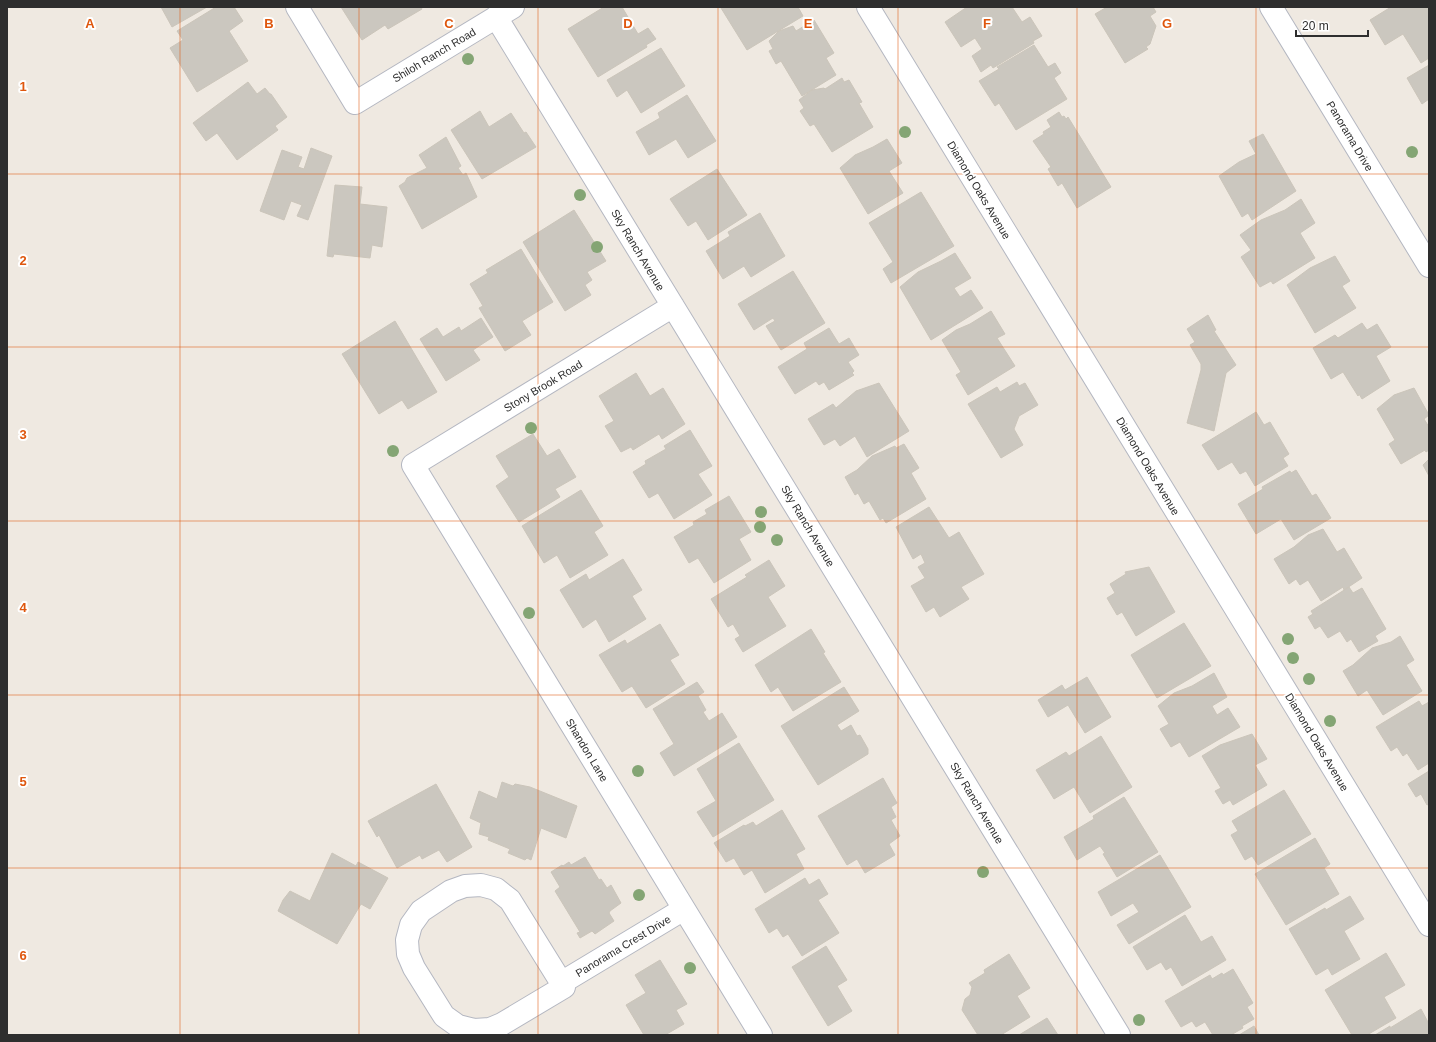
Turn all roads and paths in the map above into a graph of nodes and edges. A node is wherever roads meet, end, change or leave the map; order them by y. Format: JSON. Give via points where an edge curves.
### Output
{"nodes":[{"id":1,"x":297,"y":7,"type":"edge"},
{"id":2,"x":868,"y":7,"type":"edge"},
{"id":3,"x":1271,"y":7,"type":"edge"},
{"id":4,"x":505,"y":12,"type":"edge"},
{"id":5,"x":1429,"y":266,"type":"edge"},
{"id":6,"x":673,"y":306,"type":"junction"},
{"id":7,"x":413,"y":465,"type":"joint"},
{"id":8,"x":684,"y":909,"type":"junction"},
{"id":9,"x":1429,"y":925,"type":"edge"},
{"id":10,"x":561,"y":983,"type":"junction"},
{"id":11,"x":761,"y":1035,"type":"edge"},
{"id":12,"x":1119,"y":1035,"type":"edge"}],
"edges":[{"from":1,"to":4,"type":"street","name":"Shiloh Ranch Road","via":[[356,103]]},
{"from":2,"to":9,"type":"street","name":"Diamond Oaks Avenue"},
{"from":3,"to":5,"type":"street","name":"Panorama Drive"},
{"from":4,"to":6,"type":"street","name":"Sky Ranch Avenue"},
{"from":6,"to":7,"type":"street","name":"Stony Brook Road"},
{"from":6,"to":12,"type":"street","name":"Sky Ranch Avenue"},
{"from":7,"to":8,"type":"street","name":"Shandon Lane"},
{"from":8,"to":10,"type":"street","name":"Panorama Crest Drive"},
{"from":8,"to":11,"type":"street","name":"Shandon Lane"},
{"from":10,"to":10,"type":"street","name":"Panorama Crest Drive","via":[[564,987],[496,1027],[474,1030],[458,1026],[444,1016],[414,968],[408,954],[407,940],[411,925],[421,910],[451,891],[465,886],[481,885],[496,889],[510,900]]}]}
